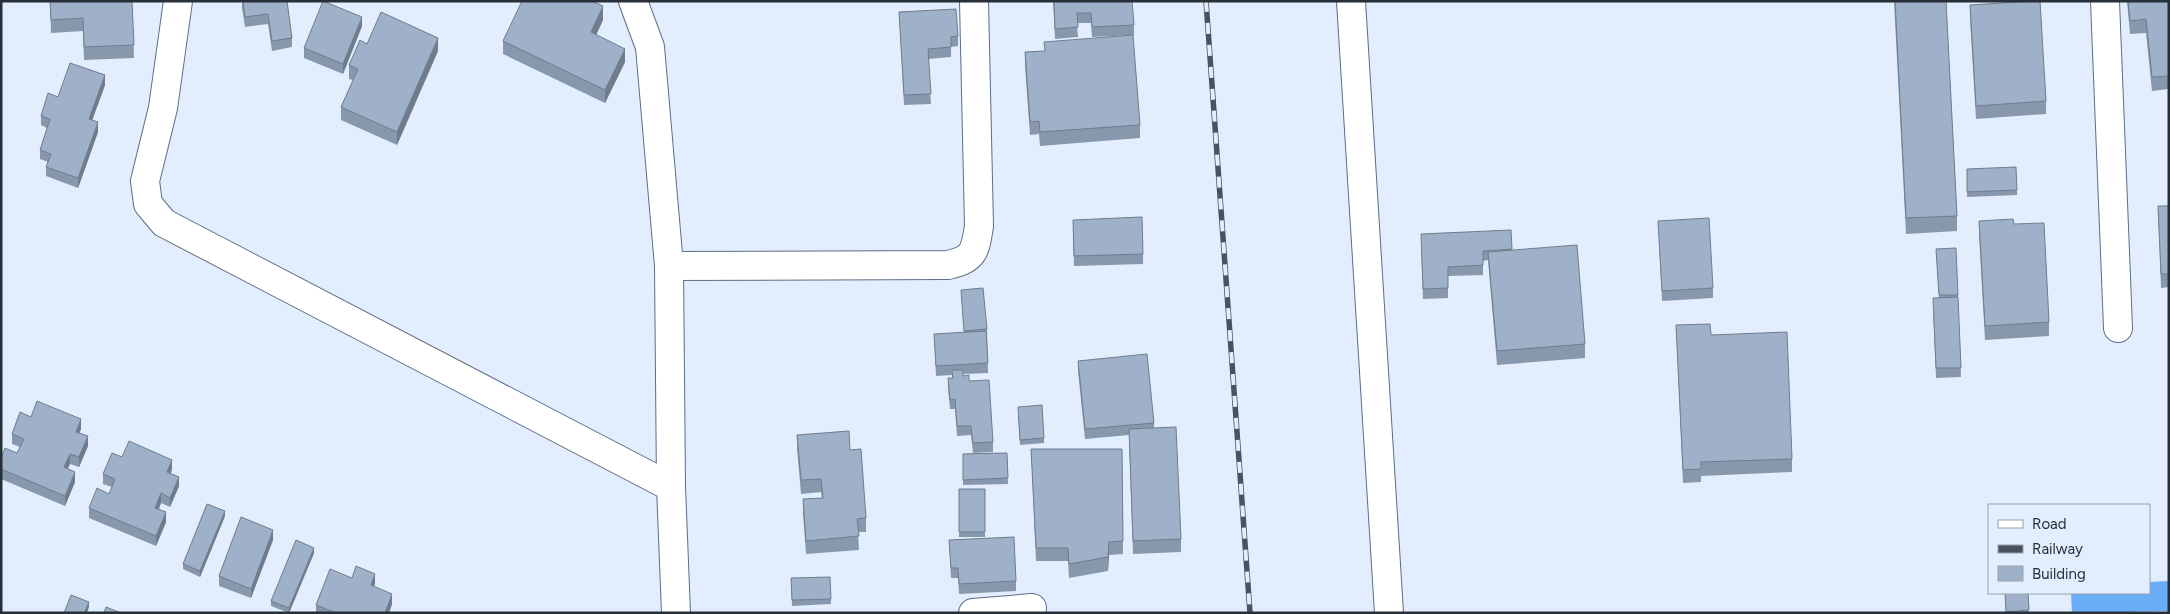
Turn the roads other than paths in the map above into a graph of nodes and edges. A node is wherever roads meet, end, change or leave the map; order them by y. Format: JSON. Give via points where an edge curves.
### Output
{"nodes":[{"id":1,"x":178,"y":1,"type":"edge"},
{"id":2,"x":633,"y":1,"type":"edge"},
{"id":3,"x":974,"y":1,"type":"edge"},
{"id":4,"x":1351,"y":1,"type":"edge"},
{"id":5,"x":2106,"y":1,"type":"edge"},
{"id":6,"x":669,"y":266,"type":"junction"},
{"id":7,"x":2118,"y":328,"type":"dead end"},
{"id":8,"x":671,"y":487,"type":"junction"},
{"id":9,"x":1032,"y":608,"type":"dead end"},
{"id":10,"x":676,"y":613,"type":"edge"},
{"id":11,"x":973,"y":613,"type":"edge"},
{"id":12,"x":1389,"y":613,"type":"edge"}],
"edges":[{"from":1,"to":8,"type":"street","via":[[162,108],[145,181],[148,204],[164,223]]},
{"from":2,"to":6,"type":"street","via":[[650,47]]},
{"from":3,"to":6,"type":"street","via":[[979,226],[976,249],[965,262],[948,266]]},
{"from":4,"to":12,"type":"street"},
{"from":5,"to":7,"type":"street"},
{"from":6,"to":8,"type":"street"},
{"from":8,"to":10,"type":"street"},
{"from":9,"to":11,"type":"street"}]}
